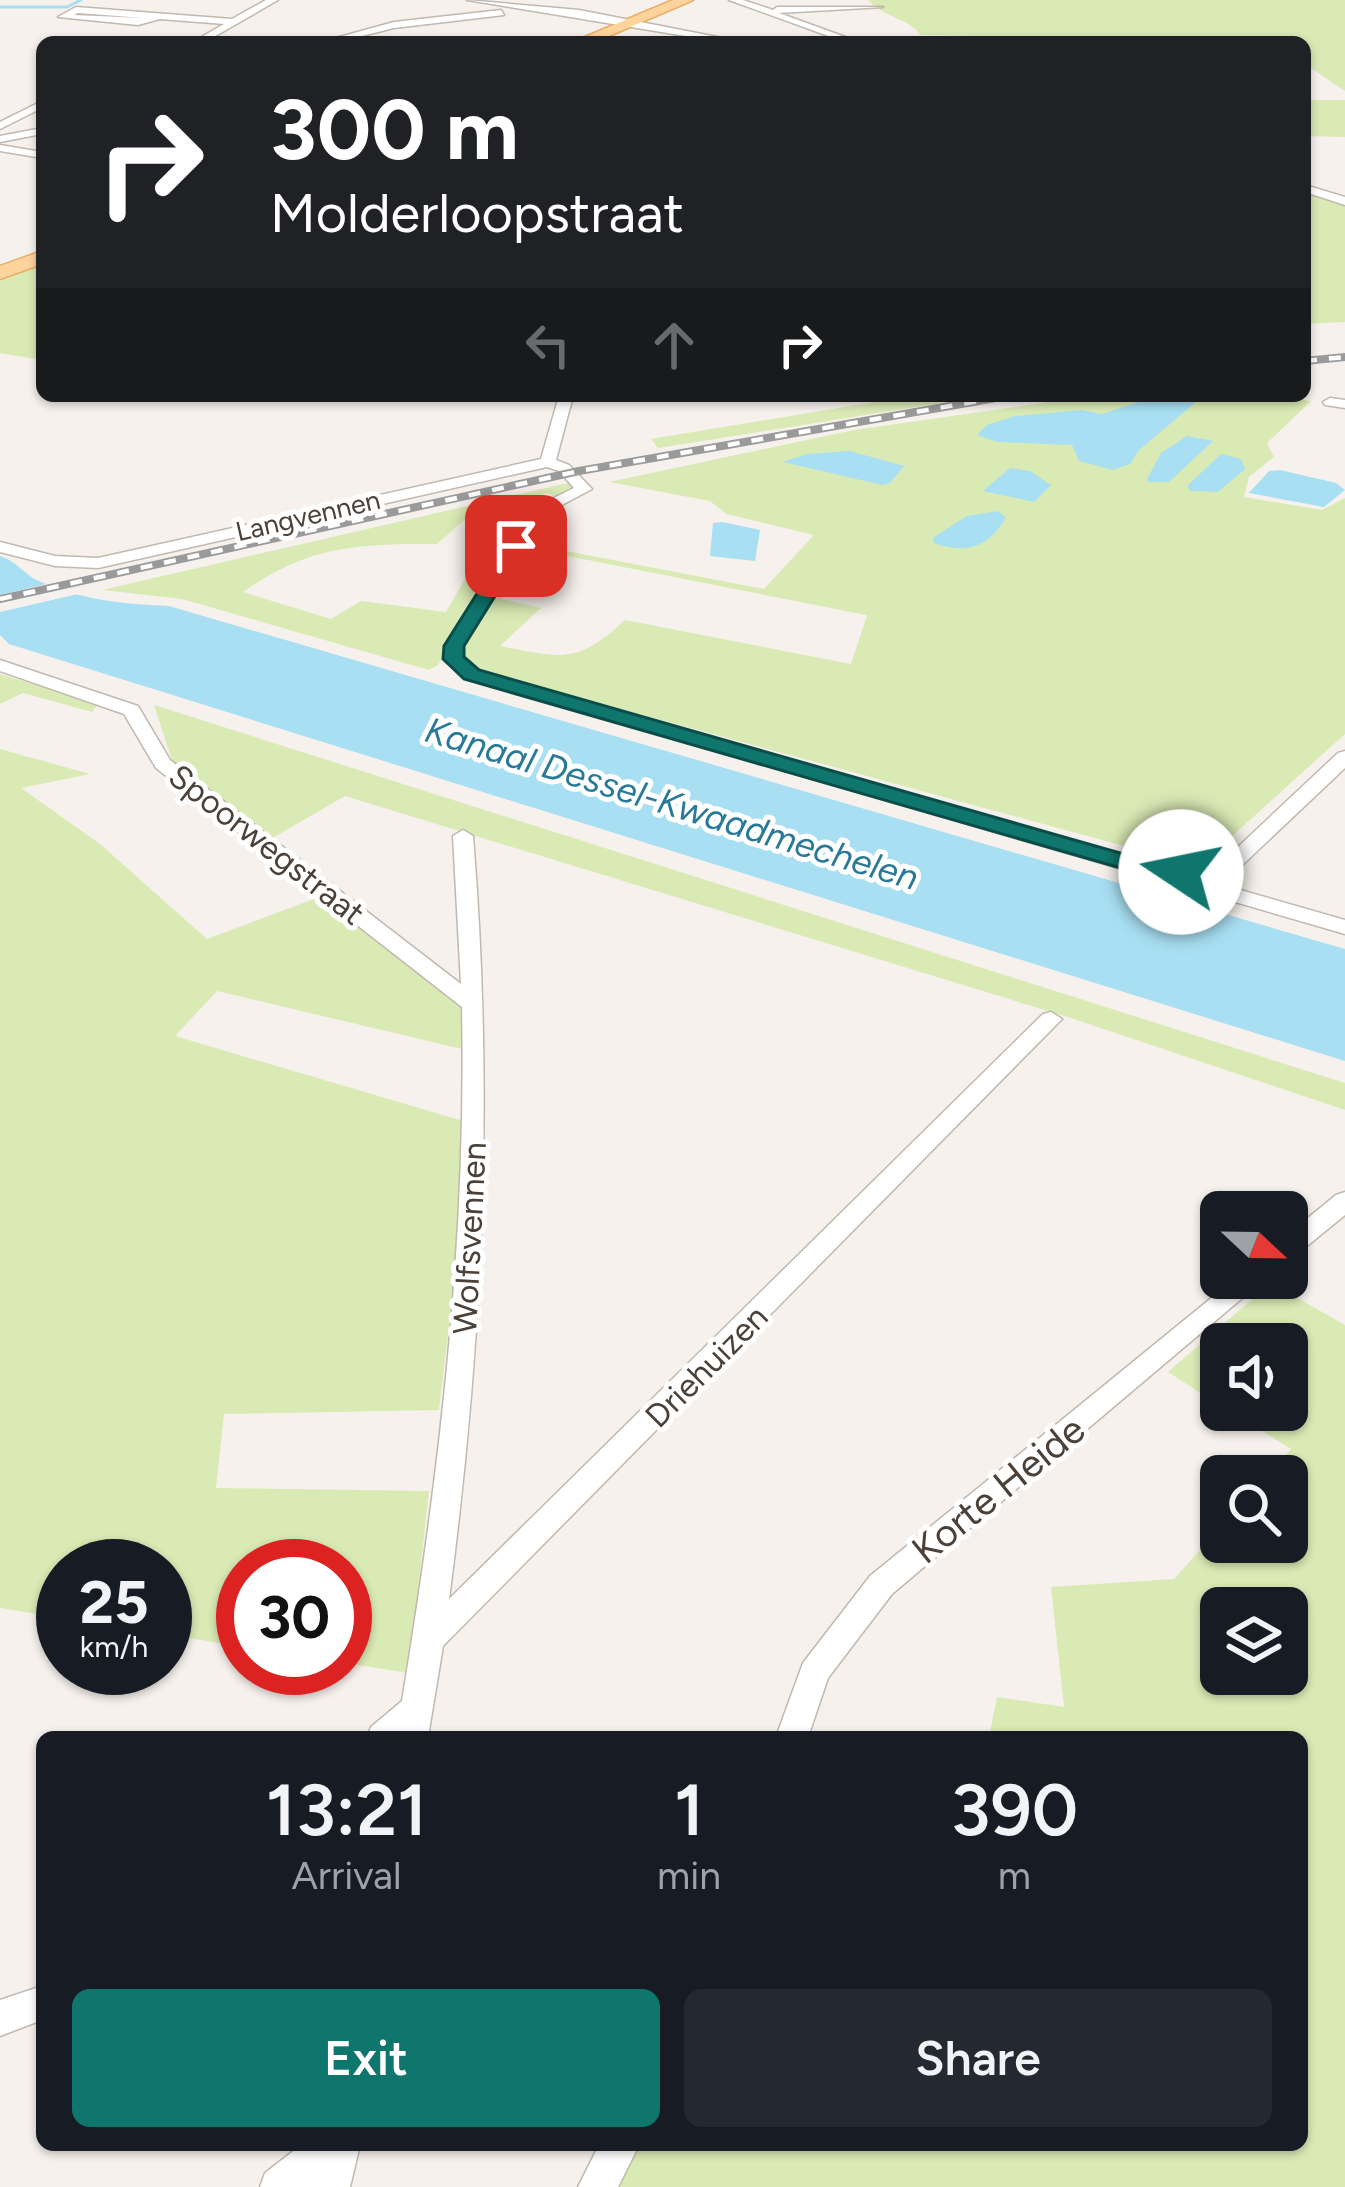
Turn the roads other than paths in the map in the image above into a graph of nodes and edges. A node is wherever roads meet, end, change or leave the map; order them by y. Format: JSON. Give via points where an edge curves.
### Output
{"nodes":[{"id":1,"x":273,"y":0,"type":"edge"},
{"id":2,"x":472,"y":0,"type":"edge"},
{"id":3,"x":686,"y":0,"type":"edge"},
{"id":4,"x":734,"y":0,"type":"edge"},
{"id":5,"x":878,"y":7,"type":"dead end"},
{"id":6,"x":535,"y":8,"type":"junction"},
{"id":7,"x":763,"y":10,"type":"junction"},
{"id":8,"x":161,"y":16,"type":"junction"},
{"id":9,"x":236,"y":22,"type":"junction"},
{"id":10,"x":632,"y":22,"type":"junction"},
{"id":11,"x":210,"y":36,"type":"edge"},
{"id":12,"x":350,"y":36,"type":"edge"},
{"id":13,"x":601,"y":36,"type":"edge"},
{"id":14,"x":706,"y":36,"type":"edge"},
{"id":15,"x":837,"y":36,"type":"edge"},
{"id":16,"x":36,"y":107,"type":"edge"},
{"id":17,"x":0,"y":126,"type":"edge"},
{"id":18,"x":36,"y":133,"type":"edge"},
{"id":19,"x":0,"y":144,"type":"edge"},
{"id":20,"x":36,"y":153,"type":"edge"},
{"id":21,"x":1311,"y":190,"type":"edge"},
{"id":22,"x":1345,"y":201,"type":"edge"},
{"id":23,"x":36,"y":258,"type":"edge"},
{"id":24,"x":0,"y":273,"type":"edge"},
{"id":25,"x":564,"y":402,"type":"edge"},
{"id":26,"x":548,"y":462,"type":"junction"},
{"id":27,"x":0,"y":547,"type":"edge"},
{"id":28,"x":0,"y":665,"type":"edge"},
{"id":29,"x":1345,"y":758,"type":"edge"},
{"id":30,"x":464,"y":836,"type":"dead end"},
{"id":31,"x":1229,"y":867,"type":"junction"},
{"id":32,"x":1154,"y":870,"type":"junction"},
{"id":33,"x":1235,"y":895,"type":"junction"},
{"id":34,"x":1345,"y":927,"type":"edge"},
{"id":35,"x":475,"y":1006,"type":"junction"},
{"id":36,"x":1051,"y":1019,"type":"dead end"},
{"id":37,"x":1345,"y":1201,"type":"edge"},
{"id":38,"x":1308,"y":1232,"type":"edge"},
{"id":39,"x":1228,"y":1299,"type":"edge"},
{"id":40,"x":429,"y":1639,"type":"junction"},
{"id":41,"x":415,"y":1722,"type":"edge"},
{"id":42,"x":794,"y":1731,"type":"edge"},
{"id":43,"x":36,"y":2005,"type":"edge"},
{"id":44,"x":0,"y":2018,"type":"edge"},
{"id":45,"x":329,"y":2151,"type":"edge"},
{"id":46,"x":336,"y":2151,"type":"edge"},
{"id":47,"x":617,"y":2151,"type":"edge"},
{"id":48,"x":279,"y":2187,"type":"edge"},
{"id":49,"x":331,"y":2187,"type":"edge"},
{"id":50,"x":597,"y":2187,"type":"edge"}],
"edges":[{"from":1,"to":9,"type":"street"},
{"from":2,"to":6,"type":"street"},
{"from":3,"to":10,"type":"main road"},
{"from":4,"to":7,"type":"street"},
{"from":5,"to":7,"type":"street"},
{"from":6,"to":10,"type":"street"},
{"from":6,"to":12,"type":"street"},
{"from":7,"to":15,"type":"street"},
{"from":8,"to":8,"type":"street","via":[[76,10],[63,16],[138,22]]},
{"from":8,"to":9,"type":"street"},
{"from":9,"to":11,"type":"street"},
{"from":10,"to":13,"type":"main road"},
{"from":10,"to":14,"type":"street"},
{"from":16,"to":17,"type":"street"},
{"from":18,"to":19,"type":"street"},
{"from":19,"to":20,"type":"street"},
{"from":21,"to":22,"type":"street"},
{"from":23,"to":24,"type":"main road"},
{"from":25,"to":26,"type":"street"},
{"from":26,"to":27,"type":"street","name":"Langvennen","via":[[98,562]]},
{"from":26,"to":32,"type":"street","via":[[584,489],[537,512],[454,646],[459,666]]},
{"from":28,"to":35,"type":"street","name":"Spoorwegstraat","via":[[131,710],[164,764]]},
{"from":29,"to":31,"type":"street"},
{"from":30,"to":35,"type":"street","name":"Wolfsvennen"},
{"from":31,"to":32,"type":"street"},
{"from":31,"to":33,"type":"street","via":[[1223,876]]},
{"from":32,"to":33,"type":"street"},
{"from":33,"to":34,"type":"street"},
{"from":35,"to":40,"type":"street","name":"Wolfsvennen","via":[[472,1250]]},
{"from":36,"to":40,"type":"street","name":"Driehuizen"},
{"from":37,"to":38,"type":"street"},
{"from":39,"to":42,"type":"street","name":"Korte Heide","via":[[881,1585],[814,1672]]},
{"from":40,"to":41,"type":"street"},
{"from":43,"to":44,"type":"street"},
{"from":45,"to":48,"type":"street"},
{"from":46,"to":49,"type":"street"},
{"from":47,"to":50,"type":"street"}]}
